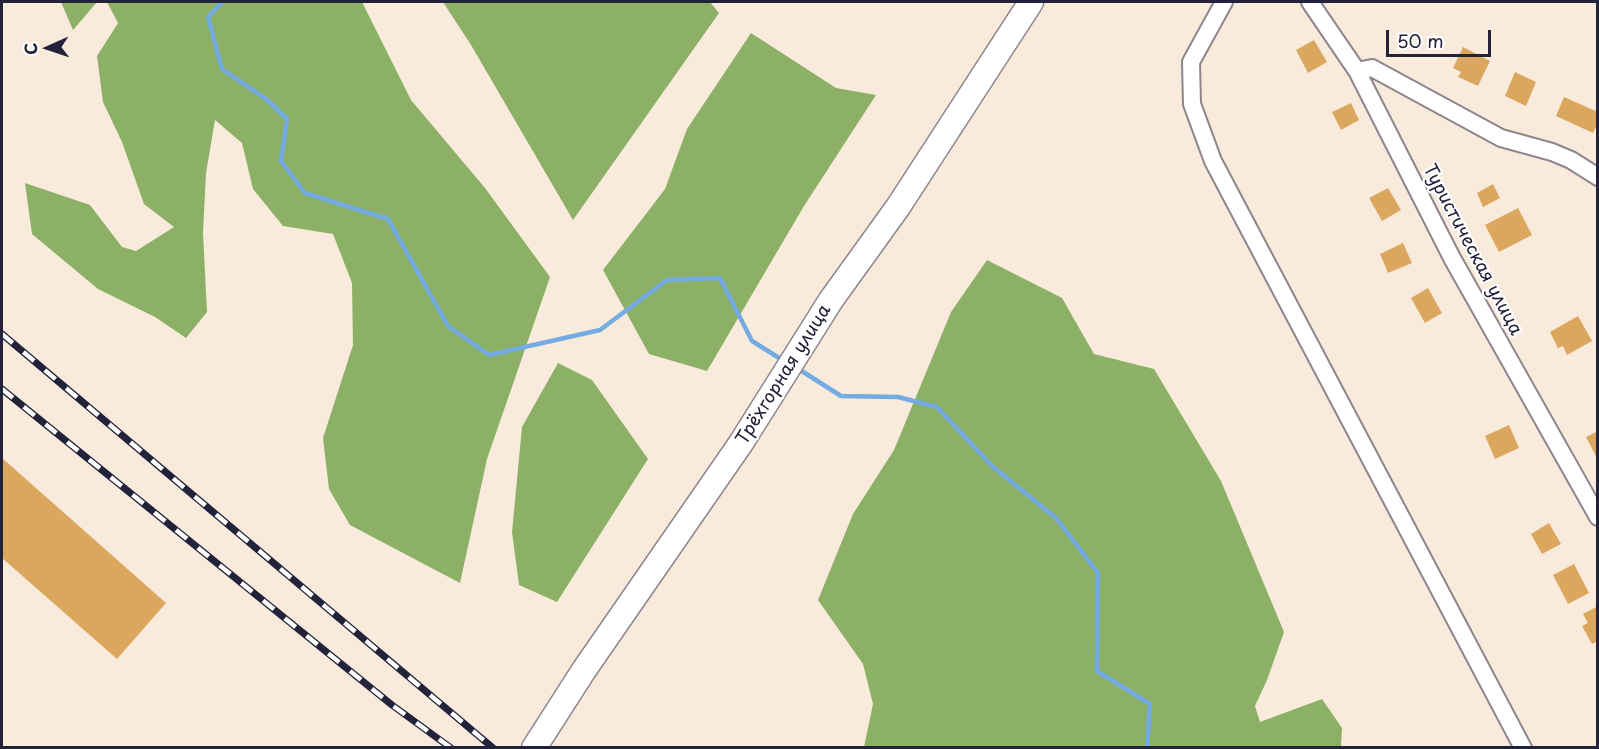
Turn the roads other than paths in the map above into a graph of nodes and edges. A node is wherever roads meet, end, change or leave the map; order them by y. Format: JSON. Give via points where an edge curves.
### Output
{"nodes":[{"id":1,"x":1031,"y":2,"type":"edge"},
{"id":2,"x":1224,"y":2,"type":"edge"},
{"id":3,"x":1310,"y":2,"type":"edge"},
{"id":4,"x":1357,"y":71,"type":"junction"},
{"id":5,"x":1598,"y":177,"type":"edge"},
{"id":6,"x":1598,"y":517,"type":"edge"},
{"id":7,"x":534,"y":747,"type":"edge"},
{"id":8,"x":1523,"y":747,"type":"edge"}],
"edges":[{"from":1,"to":7,"type":"highway","name":"Трёхгорная улица","via":[[898,207],[831,300],[741,443]]},
{"from":2,"to":8,"type":"street","via":[[1191,62],[1192,104],[1213,161]]},
{"from":3,"to":4,"type":"street","name":"Туристическая улица"},
{"from":4,"to":5,"type":"street","via":[[1372,68],[1501,138],[1562,156]]},
{"from":4,"to":6,"type":"street","name":"Туристическая улица","via":[[1452,258]]}]}
